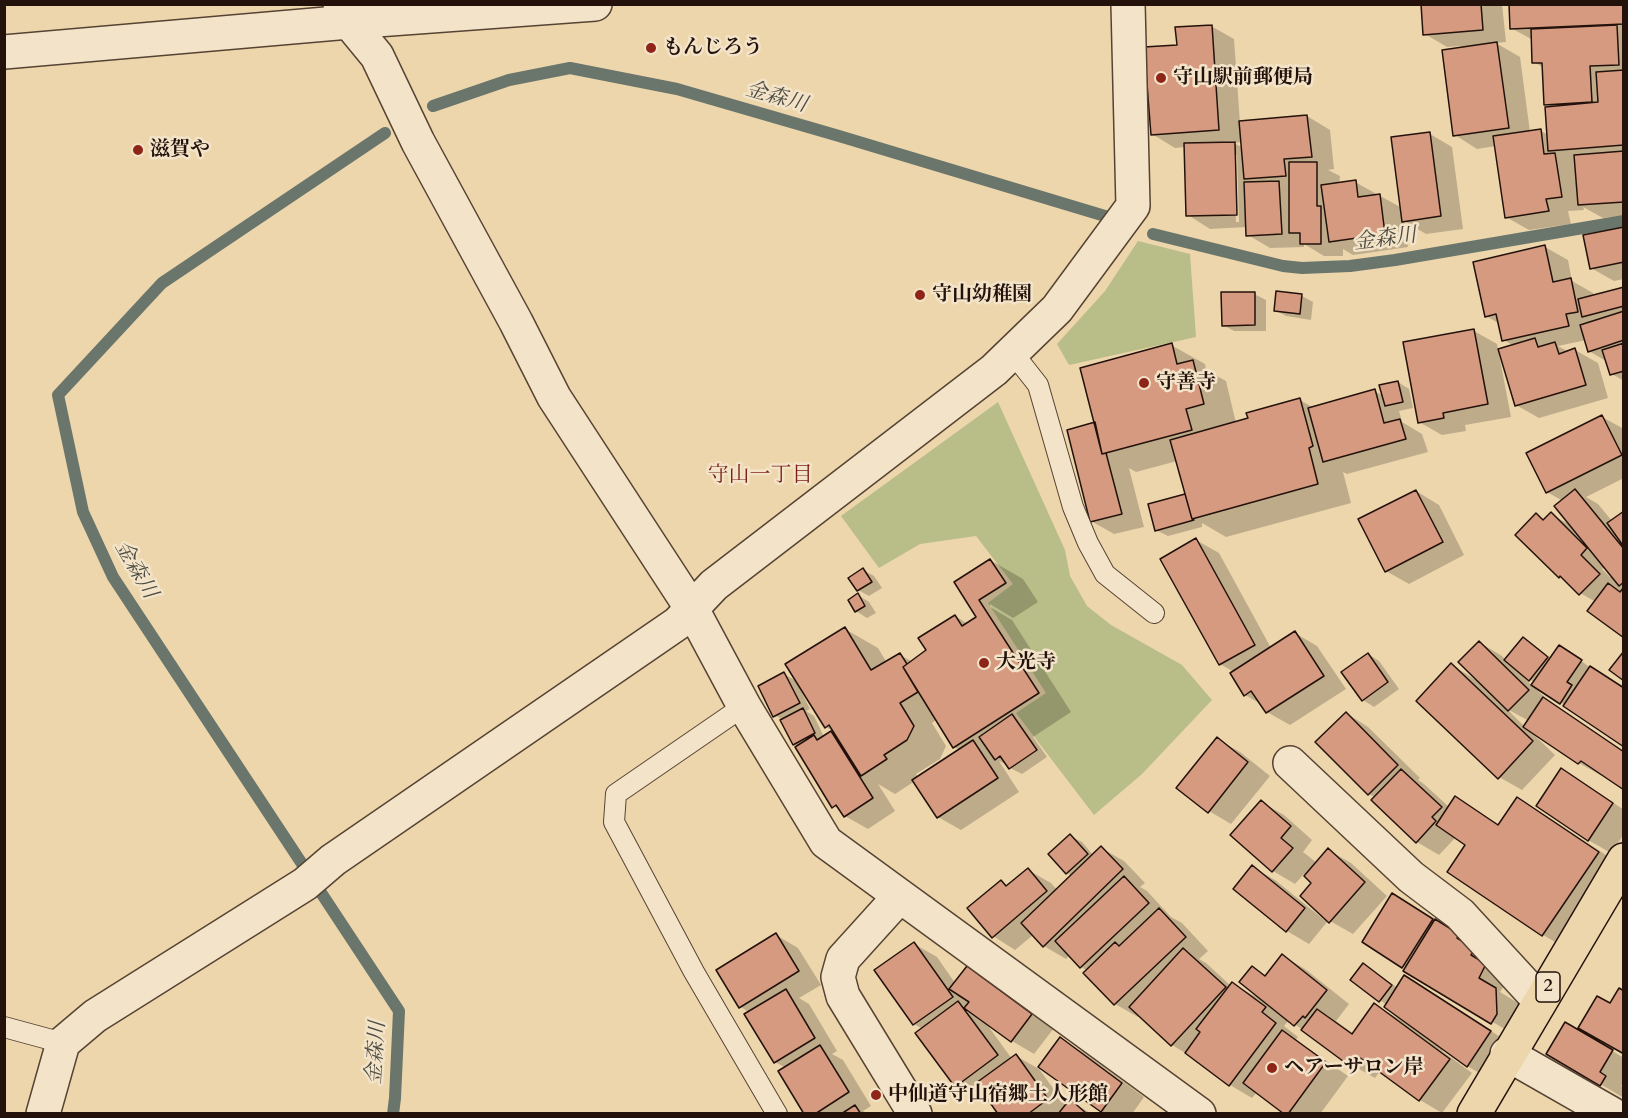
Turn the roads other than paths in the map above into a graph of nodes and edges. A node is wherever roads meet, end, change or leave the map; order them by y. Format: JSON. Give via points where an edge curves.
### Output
{"nodes":[{"id":1,"x":595,"y":4,"type":"edge"},
{"id":2,"x":1128,"y":4,"type":"edge"},
{"id":3,"x":344,"y":13,"type":"edge"},
{"id":4,"x":4,"y":52,"type":"edge"},
{"id":5,"x":1012,"y":352,"type":"junction"},
{"id":6,"x":692,"y":609,"type":"junction"},
{"id":7,"x":1154,"y":613,"type":"dead end"},
{"id":8,"x":744,"y":706,"type":"junction"},
{"id":9,"x":1290,"y":763,"type":"dead end"},
{"id":10,"x":1619,"y":877,"type":"edge"},
{"id":11,"x":900,"y":896,"type":"junction"},
{"id":12,"x":1540,"y":1001,"type":"junction"},
{"id":13,"x":4,"y":1027,"type":"edge"},
{"id":14,"x":63,"y":1043,"type":"junction"},
{"id":15,"x":1507,"y":1054,"type":"junction"},
{"id":16,"x":43,"y":1113,"type":"edge"},
{"id":17,"x":777,"y":1113,"type":"edge"},
{"id":18,"x":915,"y":1113,"type":"edge"},
{"id":19,"x":1199,"y":1113,"type":"edge"},
{"id":20,"x":1474,"y":1113,"type":"edge"},
{"id":21,"x":1612,"y":1113,"type":"edge"}],
"edges":[{"from":1,"to":3,"type":"street"},
{"from":2,"to":5,"type":"street","via":[[1133,206],[1057,309]]},
{"from":3,"to":4,"type":"street"},
{"from":3,"to":6,"type":"street","via":[[377,56],[418,142],[554,396]]},
{"from":5,"to":6,"type":"street","via":[[994,370],[714,585]]},
{"from":5,"to":7,"type":"lane","via":[[1038,385],[1073,507],[1088,543],[1105,574]]},
{"from":6,"to":8,"type":"street"},
{"from":6,"to":14,"type":"street","via":[[678,623],[333,860],[304,884],[96,1016]]},
{"from":8,"to":11,"type":"street","via":[[826,842]]},
{"from":8,"to":17,"type":"lane","via":[[616,794],[614,822],[694,972]]},
{"from":9,"to":12,"type":"street","via":[[1410,877],[1460,914]]},
{"from":10,"to":12,"type":"main road","number":"2"},
{"from":11,"to":18,"type":"street","via":[[843,959],[838,977],[843,996]]},
{"from":11,"to":19,"type":"street"},
{"from":12,"to":15,"type":"main road","number":"2"},
{"from":13,"to":14,"type":"lane"},
{"from":14,"to":16,"type":"street"},
{"from":15,"to":20,"type":"main road","number":"2"},
{"from":15,"to":21,"type":"street"}]}
